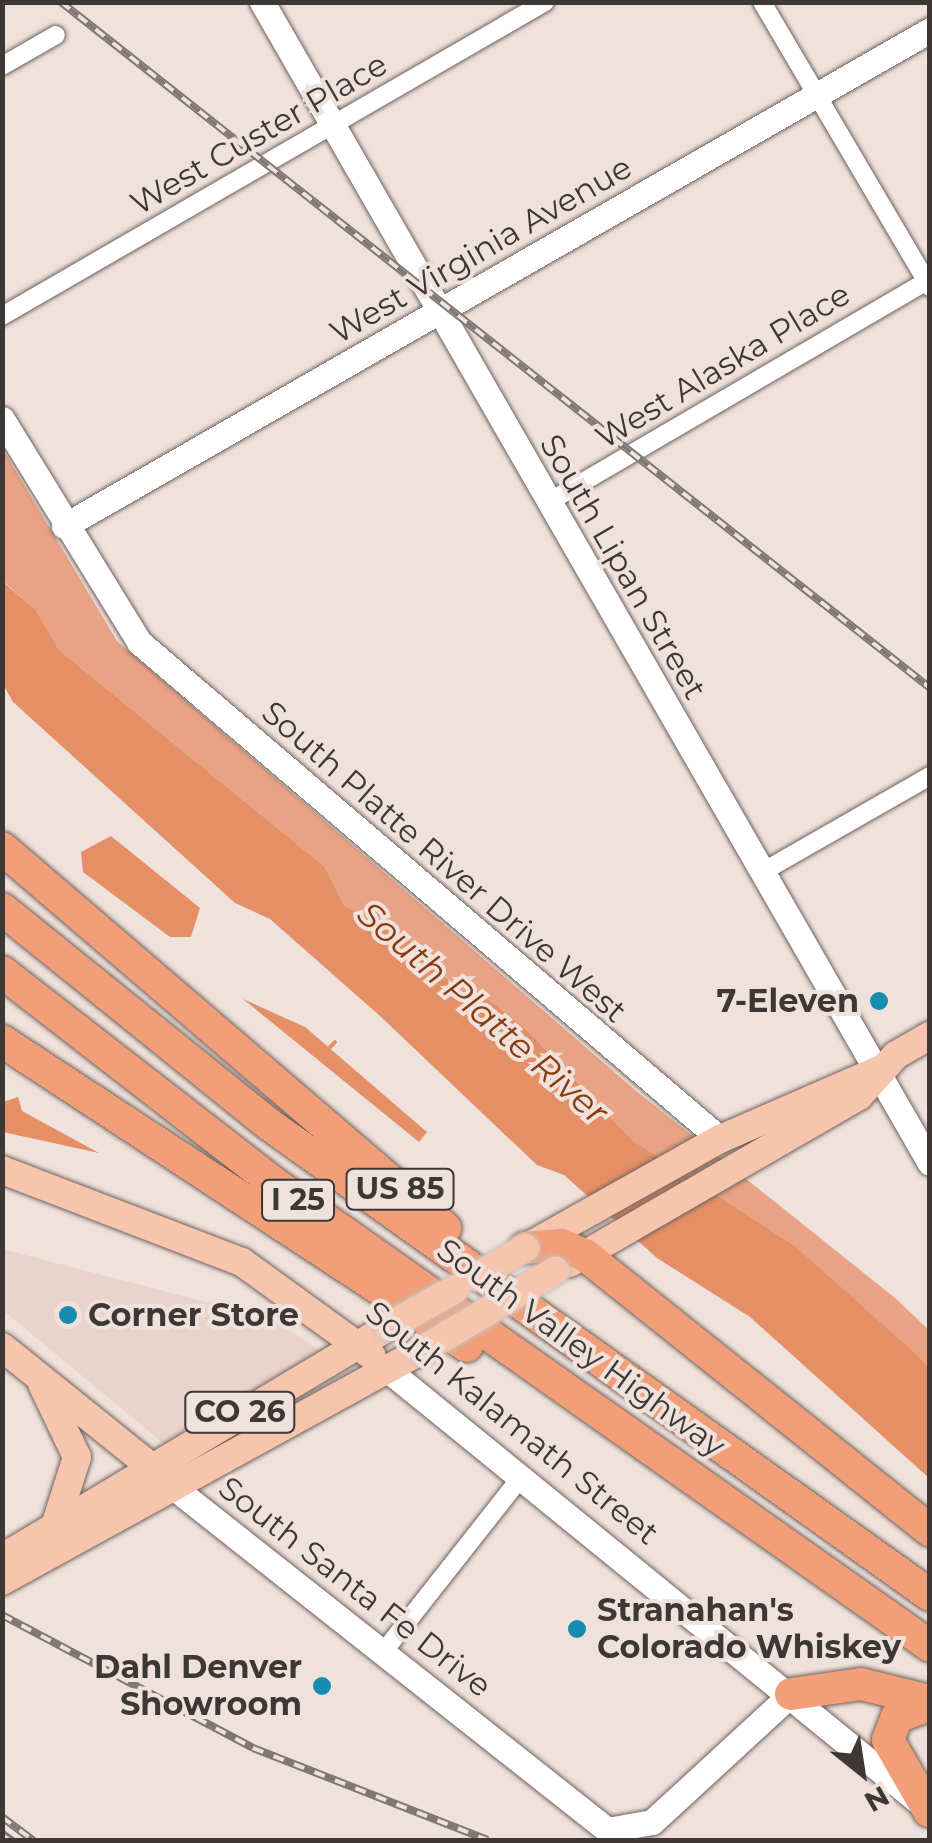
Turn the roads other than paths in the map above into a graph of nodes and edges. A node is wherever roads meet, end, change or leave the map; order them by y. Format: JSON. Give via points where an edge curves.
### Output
{"nodes":[{"id":1,"x":262,"y":2,"type":"edge"},
{"id":2,"x":544,"y":2,"type":"edge"},
{"id":3,"x":762,"y":2,"type":"edge"},
{"id":4,"x":930,"y":30,"type":"edge"},
{"id":5,"x":56,"y":35,"type":"dead end"},
{"id":6,"x":2,"y":66,"type":"edge"},
{"id":7,"x":817,"y":95,"type":"junction"},
{"id":8,"x":334,"y":125,"type":"junction"},
{"id":9,"x":928,"y":282,"type":"edge"},
{"id":10,"x":441,"y":310,"type":"junction"},
{"id":11,"x":2,"y":316,"type":"edge"},
{"id":12,"x":2,"y":419,"type":"edge"},
{"id":13,"x":547,"y":502,"type":"junction"},
{"id":14,"x":64,"y":526,"type":"junction"},
{"id":15,"x":930,"y":776,"type":"edge"},
{"id":16,"x":2,"y":848,"type":"edge"},
{"id":17,"x":764,"y":870,"type":"junction"},
{"id":18,"x":2,"y":909,"type":"edge"},
{"id":19,"x":2,"y":972,"type":"edge"},
{"id":20,"x":930,"y":1036,"type":"edge"},
{"id":21,"x":2,"y":1041,"type":"edge"},
{"id":22,"x":880,"y":1070,"type":"junction"},
{"id":23,"x":720,"y":1138,"type":"junction"},
{"id":24,"x":930,"y":1163,"type":"edge"},
{"id":25,"x":2,"y":1170,"type":"edge"},
{"id":26,"x":525,"y":1248,"type":"junction"},
{"id":27,"x":597,"y":1248,"type":"junction"},
{"id":28,"x":359,"y":1344,"type":"junction"},
{"id":29,"x":2,"y":1347,"type":"edge"},
{"id":30,"x":388,"y":1370,"type":"junction"},
{"id":31,"x":34,"y":1372,"type":"junction"},
{"id":32,"x":149,"y":1464,"type":"junction"},
{"id":33,"x":522,"y":1476,"type":"junction"},
{"id":34,"x":177,"y":1490,"type":"junction"},
{"id":35,"x":812,"y":1513,"type":"junction"},
{"id":36,"x":56,"y":1524,"type":"junction"},
{"id":37,"x":930,"y":1530,"type":"edge"},
{"id":38,"x":788,"y":1549,"type":"junction"},
{"id":39,"x":2,"y":1558,"type":"edge"},
{"id":40,"x":2,"y":1582,"type":"edge"},
{"id":41,"x":930,"y":1595,"type":"edge"},
{"id":42,"x":930,"y":1646,"type":"edge"},
{"id":43,"x":381,"y":1655,"type":"junction"},
{"id":44,"x":791,"y":1694,"type":"junction"},
{"id":45,"x":930,"y":1703,"type":"edge"},
{"id":46,"x":930,"y":1811,"type":"edge"},
{"id":47,"x":614,"y":1835,"type":"edge"}],
"edges":[{"from":1,"to":8,"type":"street","name":"South Lipan Street"},
{"from":2,"to":8,"type":"street","name":"West Custer Place"},
{"from":3,"to":7,"type":"street"},
{"from":4,"to":7,"type":"street","name":"West Virginia Avenue"},
{"from":5,"to":6,"type":"street"},
{"from":7,"to":9,"type":"street"},
{"from":7,"to":10,"type":"street","name":"West Virginia Avenue"},
{"from":8,"to":10,"type":"street","name":"South Lipan Street"},
{"from":8,"to":11,"type":"street","name":"West Custer Place"},
{"from":9,"to":13,"type":"street","name":"West Alaska Place"},
{"from":10,"to":13,"type":"street","name":"South Lipan Street"},
{"from":10,"to":14,"type":"street","name":"West Virginia Avenue"},
{"from":12,"to":14,"type":"street","name":"South Platte River Drive West"},
{"from":13,"to":17,"type":"street","name":"South Lipan Street"},
{"from":14,"to":23,"type":"street","name":"South Platte River Drive West","via":[[129,632]]},
{"from":15,"to":17,"type":"street"},
{"from":16,"to":35,"type":"highway","number":"US 85","via":[[460,1240]]},
{"from":17,"to":22,"type":"street","name":"South Lipan Street"},
{"from":18,"to":35,"type":"highway","name":"South Valley Highway","number":"I 25","via":[[243,1105]]},
{"from":19,"to":38,"type":"highway","name":"South Valley Highway","number":"I 25","via":[[271,1180]]},
{"from":20,"to":22,"type":"main road","number":"CO 26"},
{"from":21,"to":38,"type":"highway","number":"US 85"},
{"from":22,"to":23,"type":"main road","number":"CO 26"},
{"from":22,"to":24,"type":"street","name":"South Lipan Street"},
{"from":22,"to":27,"type":"main road","number":"CO 26","via":[[859,1096]]},
{"from":23,"to":26,"type":"main road","number":"CO 26"},
{"from":25,"to":28,"type":"main road","name":"South Kalamath Street","via":[[210,1246]]},
{"from":26,"to":27,"type":"highway"},
{"from":26,"to":28,"type":"main road","number":"CO 26","bridge":true},
{"from":27,"to":30,"type":"main road","number":"CO 26","bridge":true},
{"from":27,"to":37,"type":"highway"},
{"from":28,"to":30,"type":"main road","name":"South Kalamath Street"},
{"from":28,"to":32,"type":"main road","number":"CO 26"},
{"from":29,"to":31,"type":"main road","name":"South Santa Fe Drive"},
{"from":30,"to":33,"type":"street","name":"South Kalamath Street"},
{"from":30,"to":34,"type":"main road","number":"CO 26"},
{"from":31,"to":32,"type":"main road","name":"South Santa Fe Drive"},
{"from":31,"to":36,"type":"main road","via":[[77,1457]]},
{"from":32,"to":34,"type":"main road","name":"South Santa Fe Drive"},
{"from":32,"to":36,"type":"main road"},
{"from":33,"to":43,"type":"street"},
{"from":33,"to":44,"type":"street","name":"South Kalamath Street"},
{"from":34,"to":40,"type":"main road"},
{"from":34,"to":43,"type":"street","name":"South Santa Fe Drive"},
{"from":35,"to":41,"type":"highway","name":"South Valley Highway","number":"I 25"},
{"from":36,"to":39,"type":"main road"},
{"from":38,"to":42,"type":"highway","name":"South Valley Highway","number":"I 25"},
{"from":43,"to":47,"type":"street","name":"South Santa Fe Drive"},
{"from":44,"to":45,"type":"highway","via":[[861,1684]]},
{"from":44,"to":46,"type":"street","name":"South Kalamath Street"},
{"from":44,"to":47,"type":"street","via":[[652,1822]]},
{"from":45,"to":46,"type":"highway","via":[[897,1717],[888,1740]]}]}
